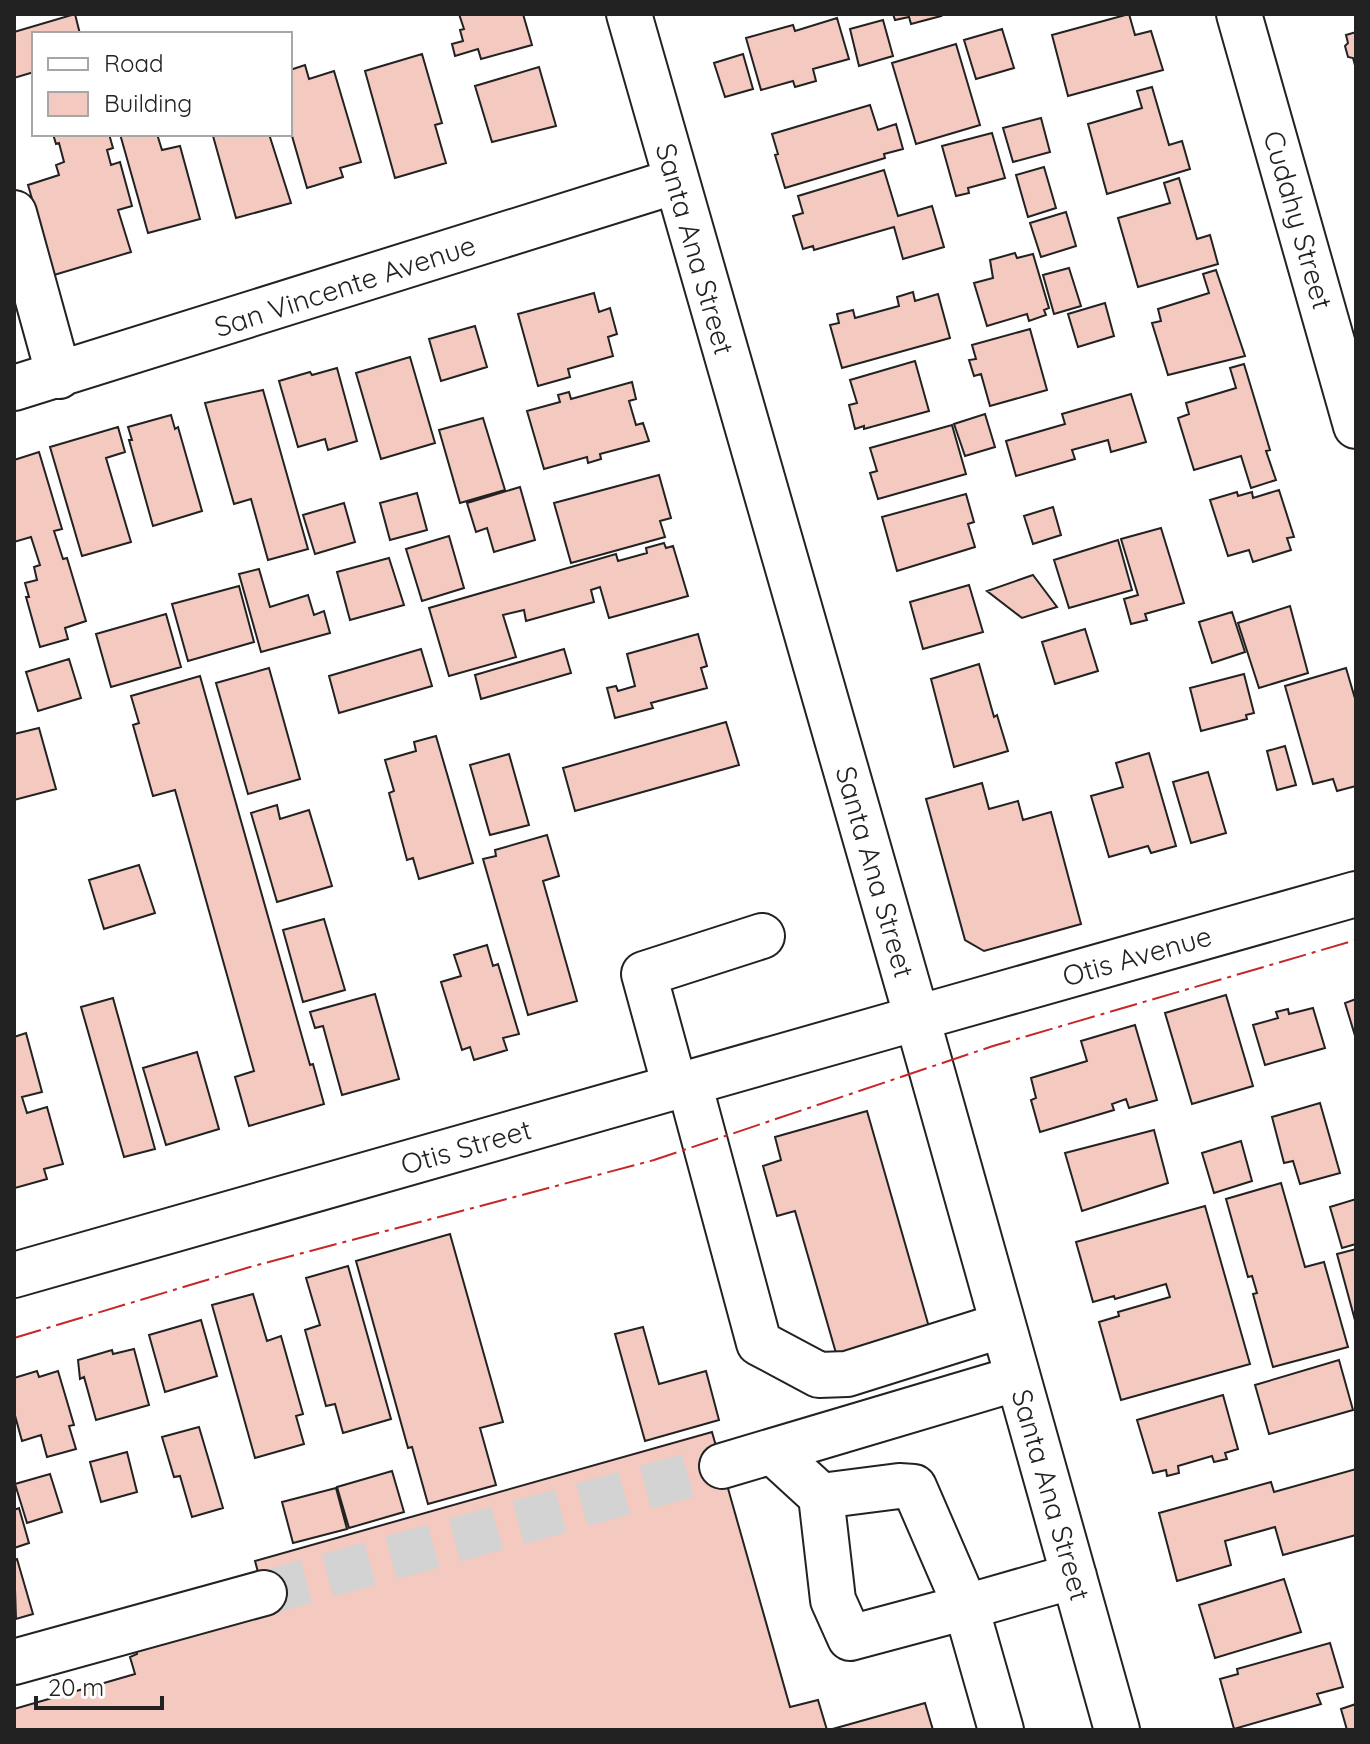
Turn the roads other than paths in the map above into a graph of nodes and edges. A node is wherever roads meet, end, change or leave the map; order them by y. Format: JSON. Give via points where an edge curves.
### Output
{"nodes":[{"id":1,"x":629,"y":14,"type":"edge"},
{"id":2,"x":1239,"y":14,"type":"edge"},
{"id":3,"x":676,"y":181,"type":"junction"},
{"id":4,"x":14,"y":213,"type":"edge"},
{"id":5,"x":59,"y":376,"type":"junction"},
{"id":6,"x":14,"y":388,"type":"edge"},
{"id":7,"x":1356,"y":426,"type":"edge"},
{"id":8,"x":1356,"y":894,"type":"edge"},
{"id":9,"x":762,"y":936,"type":"dead end"},
{"id":10,"x":917,"y":1018,"type":"junction"},
{"id":11,"x":682,"y":1085,"type":"junction"},
{"id":12,"x":14,"y":1275,"type":"edge"},
{"id":13,"x":1003,"y":1325,"type":"junction"},
{"id":14,"x":1018,"y":1378,"type":"junction"},
{"id":15,"x":773,"y":1452,"type":"junction"},
{"id":16,"x":722,"y":1466,"type":"tunnel mouth"},
{"id":17,"x":821,"y":1496,"type":"junction"},
{"id":18,"x":1074,"y":1576,"type":"junction"},
{"id":19,"x":264,"y":1593,"type":"tunnel mouth"},
{"id":20,"x":966,"y":1607,"type":"junction"},
{"id":21,"x":14,"y":1662,"type":"edge"},
{"id":22,"x":1001,"y":1730,"type":"edge"},
{"id":23,"x":1117,"y":1730,"type":"edge"}],
"edges":[{"from":1,"to":3,"type":"street","name":"Santa Ana Street"},
{"from":2,"to":7,"type":"street","name":"Cudahy Street"},
{"from":3,"to":5,"type":"street","name":"San Vincente Avenue"},
{"from":3,"to":10,"type":"street","name":"Santa Ana Street"},
{"from":4,"to":5,"type":"street"},
{"from":5,"to":6,"type":"street","name":"San Vincente Avenue"},
{"from":8,"to":10,"type":"street","name":"Otis Avenue"},
{"from":9,"to":11,"type":"street","via":[[644,974]]},
{"from":10,"to":11,"type":"street","name":"Otis Street"},
{"from":10,"to":13,"type":"street","name":"Santa Ana Street"},
{"from":11,"to":12,"type":"street","name":"Otis Street"},
{"from":11,"to":13,"type":"street","via":[[759,1343],[819,1375],[847,1374]]},
{"from":13,"to":14,"type":"street","name":"Santa Ana Street"},
{"from":14,"to":15,"type":"street"},
{"from":14,"to":18,"type":"street","name":"Santa Ana Street"},
{"from":15,"to":16,"type":"street"},
{"from":15,"to":17,"type":"street"},
{"from":17,"to":20,"type":"street","via":[[914,1487]]},
{"from":17,"to":20,"type":"street","via":[[833,1600],[850,1638]]},
{"from":18,"to":20,"type":"street"},
{"from":18,"to":23,"type":"street","name":"Santa Ana Street"},
{"from":19,"to":21,"type":"street"},
{"from":20,"to":22,"type":"street"}]}
